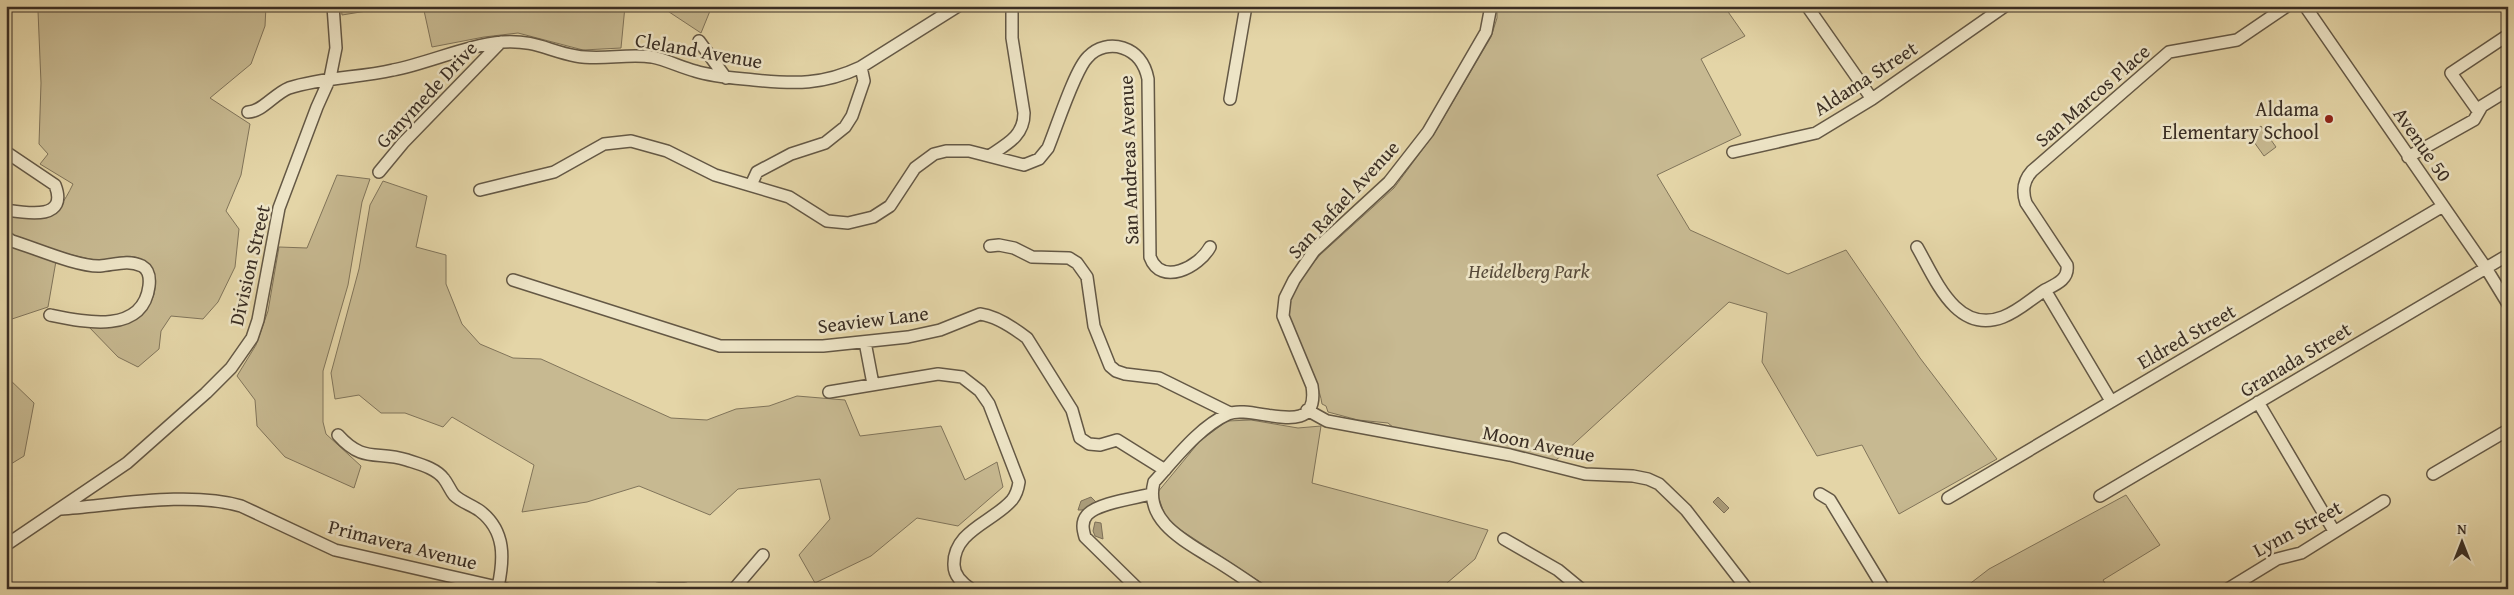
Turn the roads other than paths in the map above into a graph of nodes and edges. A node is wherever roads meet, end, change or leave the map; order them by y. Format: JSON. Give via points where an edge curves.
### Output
{"nodes":[{"id":1,"x":333,"y":6,"type":"edge"},
{"id":2,"x":958,"y":6,"type":"edge"},
{"id":3,"x":1012,"y":6,"type":"edge"},
{"id":4,"x":1246,"y":6,"type":"edge"},
{"id":5,"x":1491,"y":6,"type":"edge"},
{"id":6,"x":1808,"y":6,"type":"edge"},
{"id":7,"x":2005,"y":6,"type":"edge"},
{"id":8,"x":2287,"y":6,"type":"edge"},
{"id":9,"x":2305,"y":6,"type":"edge"},
{"id":10,"x":2508,"y":35,"type":"edge"},
{"id":11,"x":699,"y":41,"type":"dead end"},
{"id":12,"x":500,"y":42,"type":"junction"},
{"id":13,"x":861,"y":67,"type":"junction"},
{"id":14,"x":330,"y":78,"type":"junction"},
{"id":15,"x":726,"y":78,"type":"junction"},
{"id":16,"x":2508,"y":90,"type":"edge"},
{"id":17,"x":1230,"y":99,"type":"dead end"},
{"id":18,"x":1872,"y":99,"type":"junction"},
{"id":19,"x":2478,"y":111,"type":"junction"},
{"id":20,"x":248,"y":112,"type":"dead end"},
{"id":21,"x":6,"y":152,"type":"edge"},
{"id":22,"x":1733,"y":152,"type":"dead end"},
{"id":23,"x":989,"y":156,"type":"junction"},
{"id":24,"x":2408,"y":157,"type":"junction"},
{"id":25,"x":379,"y":172,"type":"dead end"},
{"id":26,"x":751,"y":185,"type":"junction"},
{"id":27,"x":480,"y":190,"type":"dead end"},
{"id":28,"x":2443,"y":206,"type":"junction"},
{"id":29,"x":6,"y":210,"type":"edge"},
{"id":30,"x":6,"y":237,"type":"edge"},
{"id":31,"x":990,"y":246,"type":"dead end"},
{"id":32,"x":1210,"y":247,"type":"dead end"},
{"id":33,"x":1917,"y":247,"type":"dead end"},
{"id":34,"x":2508,"y":255,"type":"edge"},
{"id":35,"x":2486,"y":268,"type":"junction"},
{"id":36,"x":512,"y":280,"type":"dead end"},
{"id":37,"x":2046,"y":290,"type":"junction"},
{"id":38,"x":2508,"y":304,"type":"edge"},
{"id":39,"x":50,"y":315,"type":"dead end"},
{"id":40,"x":865,"y":342,"type":"junction"},
{"id":41,"x":873,"y":384,"type":"junction"},
{"id":42,"x":829,"y":392,"type":"dead end"},
{"id":43,"x":2111,"y":401,"type":"junction"},
{"id":44,"x":2258,"y":402,"type":"junction"},
{"id":45,"x":1308,"y":410,"type":"junction"},
{"id":46,"x":1230,"y":413,"type":"junction"},
{"id":47,"x":2508,"y":430,"type":"edge"},
{"id":48,"x":338,"y":435,"type":"dead end"},
{"id":49,"x":1165,"y":470,"type":"junction"},
{"id":50,"x":2432,"y":474,"type":"dead end"},
{"id":51,"x":1151,"y":494,"type":"junction"},
{"id":52,"x":1820,"y":494,"type":"dead end"},
{"id":53,"x":2100,"y":496,"type":"dead end"},
{"id":54,"x":1948,"y":498,"type":"dead end"},
{"id":55,"x":2384,"y":501,"type":"dead end"},
{"id":56,"x":60,"y":509,"type":"junction"},
{"id":57,"x":2334,"y":531,"type":"junction"},
{"id":58,"x":1504,"y":539,"type":"dead end"},
{"id":59,"x":6,"y":545,"type":"edge"},
{"id":60,"x":763,"y":555,"type":"dead end"},
{"id":61,"x":502,"y":588,"type":"edge"},
{"id":62,"x":659,"y":589,"type":"edge"},
{"id":63,"x":684,"y":589,"type":"edge"},
{"id":64,"x":734,"y":589,"type":"edge"},
{"id":65,"x":971,"y":589,"type":"edge"},
{"id":66,"x":1138,"y":589,"type":"edge"},
{"id":67,"x":1259,"y":589,"type":"edge"},
{"id":68,"x":1581,"y":589,"type":"edge"},
{"id":69,"x":1747,"y":589,"type":"edge"},
{"id":70,"x":1884,"y":589,"type":"edge"},
{"id":71,"x":2228,"y":589,"type":"edge"}],
"edges":[{"from":1,"to":14,"type":"street","name":"Division Street","via":[[336,48]]},
{"from":2,"to":13,"type":"street","name":"Cleland Avenue"},
{"from":3,"to":23,"type":"street","via":[[1012,38],[1023,125],[1014,140]]},
{"from":4,"to":17,"type":"street"},
{"from":5,"to":45,"type":"street","name":"San Rafael Avenue","via":[[1486,32],[1428,132],[1390,182],[1314,252],[1285,298],[1283,316],[1312,386],[1312,403]]},
{"from":6,"to":18,"type":"street"},
{"from":7,"to":18,"type":"street","name":"Aldama Street"},
{"from":8,"to":37,"type":"street","name":"San Marcos Place","via":[[2236,40],[2169,52],[2032,172],[2024,186],[2026,203],[2066,262],[2068,270],[2063,280]]},
{"from":9,"to":24,"type":"street","name":"Avenue 50"},
{"from":10,"to":19,"type":"street","via":[[2451,73]]},
{"from":11,"to":15,"type":"street"},
{"from":12,"to":14,"type":"street","name":"Cleland Avenue","via":[[391,71]]},
{"from":12,"to":15,"type":"street","name":"Cleland Avenue","via":[[528,42],[588,58],[623,55],[655,58]]},
{"from":12,"to":25,"type":"street","name":"Ganymede Drive"},
{"from":13,"to":15,"type":"street","name":"Cleland Avenue","via":[[811,83]]},
{"from":13,"to":26,"type":"street","via":[[864,81],[845,127],[825,143],[791,154],[757,172]]},
{"from":14,"to":20,"type":"street","name":"Cleland Avenue","via":[[278,93],[254,112]]},
{"from":14,"to":56,"type":"street","name":"Division Street","via":[[279,208],[252,338],[206,393],[127,463]]},
{"from":16,"to":19,"type":"street"},
{"from":18,"to":22,"type":"street","name":"Aldama Street","via":[[1816,133]]},
{"from":19,"to":24,"type":"street","via":[[2474,120]]},
{"from":21,"to":29,"type":"street","via":[[55,185],[58,193],[50,211],[35,215]]},
{"from":23,"to":26,"type":"street","name":"San Andreas Avenue","via":[[957,150],[934,154],[914,168],[890,206],[873,217],[848,223],[827,221],[790,196]]},
{"from":23,"to":32,"type":"street","name":"San Andreas Avenue","via":[[1017,165],[1039,159],[1048,148],[1088,56],[1112,46],[1129,50],[1142,62],[1148,79],[1152,264],[1162,272],[1176,273],[1206,255]]},
{"from":24,"to":28,"type":"street","name":"Avenue 50"},
{"from":26,"to":27,"type":"street","name":"San Andreas Avenue","via":[[705,172],[667,151],[631,141],[616,141],[593,149],[554,172]]},
{"from":28,"to":35,"type":"street","name":"Avenue 50"},
{"from":28,"to":43,"type":"street","name":"Eldred Street"},
{"from":30,"to":39,"type":"street","via":[[86,264],[99,266],[131,262],[144,267],[150,277],[147,297],[123,320],[85,322]]},
{"from":31,"to":46,"type":"street","via":[[1014,248],[1032,257],[1069,258],[1077,263],[1087,277],[1094,326],[1110,366],[1116,372],[1159,378]]},
{"from":33,"to":37,"type":"street","via":[[1949,301],[1972,318],[2003,317]]},
{"from":34,"to":35,"type":"street","name":"Granada Street"},
{"from":35,"to":38,"type":"street","name":"Avenue 50"},
{"from":35,"to":44,"type":"street","name":"Granada Street"},
{"from":36,"to":40,"type":"street","name":"Seaview Lane","via":[[720,346],[823,346]]},
{"from":37,"to":43,"type":"street"},
{"from":40,"to":41,"type":"street"},
{"from":40,"to":49,"type":"street","name":"Seaview Lane","via":[[932,332],[986,314],[1027,338],[1072,410],[1080,438],[1089,444],[1100,445],[1117,440]]},
{"from":41,"to":42,"type":"street"},
{"from":41,"to":65,"type":"street","via":[[949,374],[971,383],[989,404],[1019,482],[1013,500],[958,545],[954,568],[958,578]]},
{"from":43,"to":54,"type":"street","name":"Eldred Street"},
{"from":44,"to":53,"type":"street","name":"Granada Street"},
{"from":44,"to":57,"type":"street"},
{"from":45,"to":46,"type":"street","via":[[1294,418]]},
{"from":45,"to":69,"type":"street","name":"Moon Avenue","via":[[1327,421],[1510,455],[1585,474],[1648,479],[1686,510]]},
{"from":46,"to":49,"type":"street","via":[[1215,421]]},
{"from":47,"to":50,"type":"street"},
{"from":48,"to":61,"type":"street","via":[[363,454],[405,459],[438,472],[456,496],[483,514],[494,527],[502,543]]},
{"from":49,"to":51,"type":"street","via":[[1154,482]]},
{"from":51,"to":66,"type":"street","via":[[1101,506],[1087,514],[1082,526],[1085,537]]},
{"from":51,"to":67,"type":"street","via":[[1162,521],[1175,534]]},
{"from":52,"to":70,"type":"street","via":[[1830,500]]},
{"from":55,"to":57,"type":"street","name":"Lynn Street"},
{"from":56,"to":59,"type":"street","name":"Division Street"},
{"from":56,"to":61,"type":"street","name":"Primavera Avenue","via":[[192,499],[227,502],[335,550]]},
{"from":57,"to":71,"type":"street","name":"Lynn Street","via":[[2301,553],[2276,559]]},
{"from":58,"to":68,"type":"street","via":[[1558,570]]},
{"from":60,"to":64,"type":"street"},
{"from":62,"to":63,"type":"street"}]}
